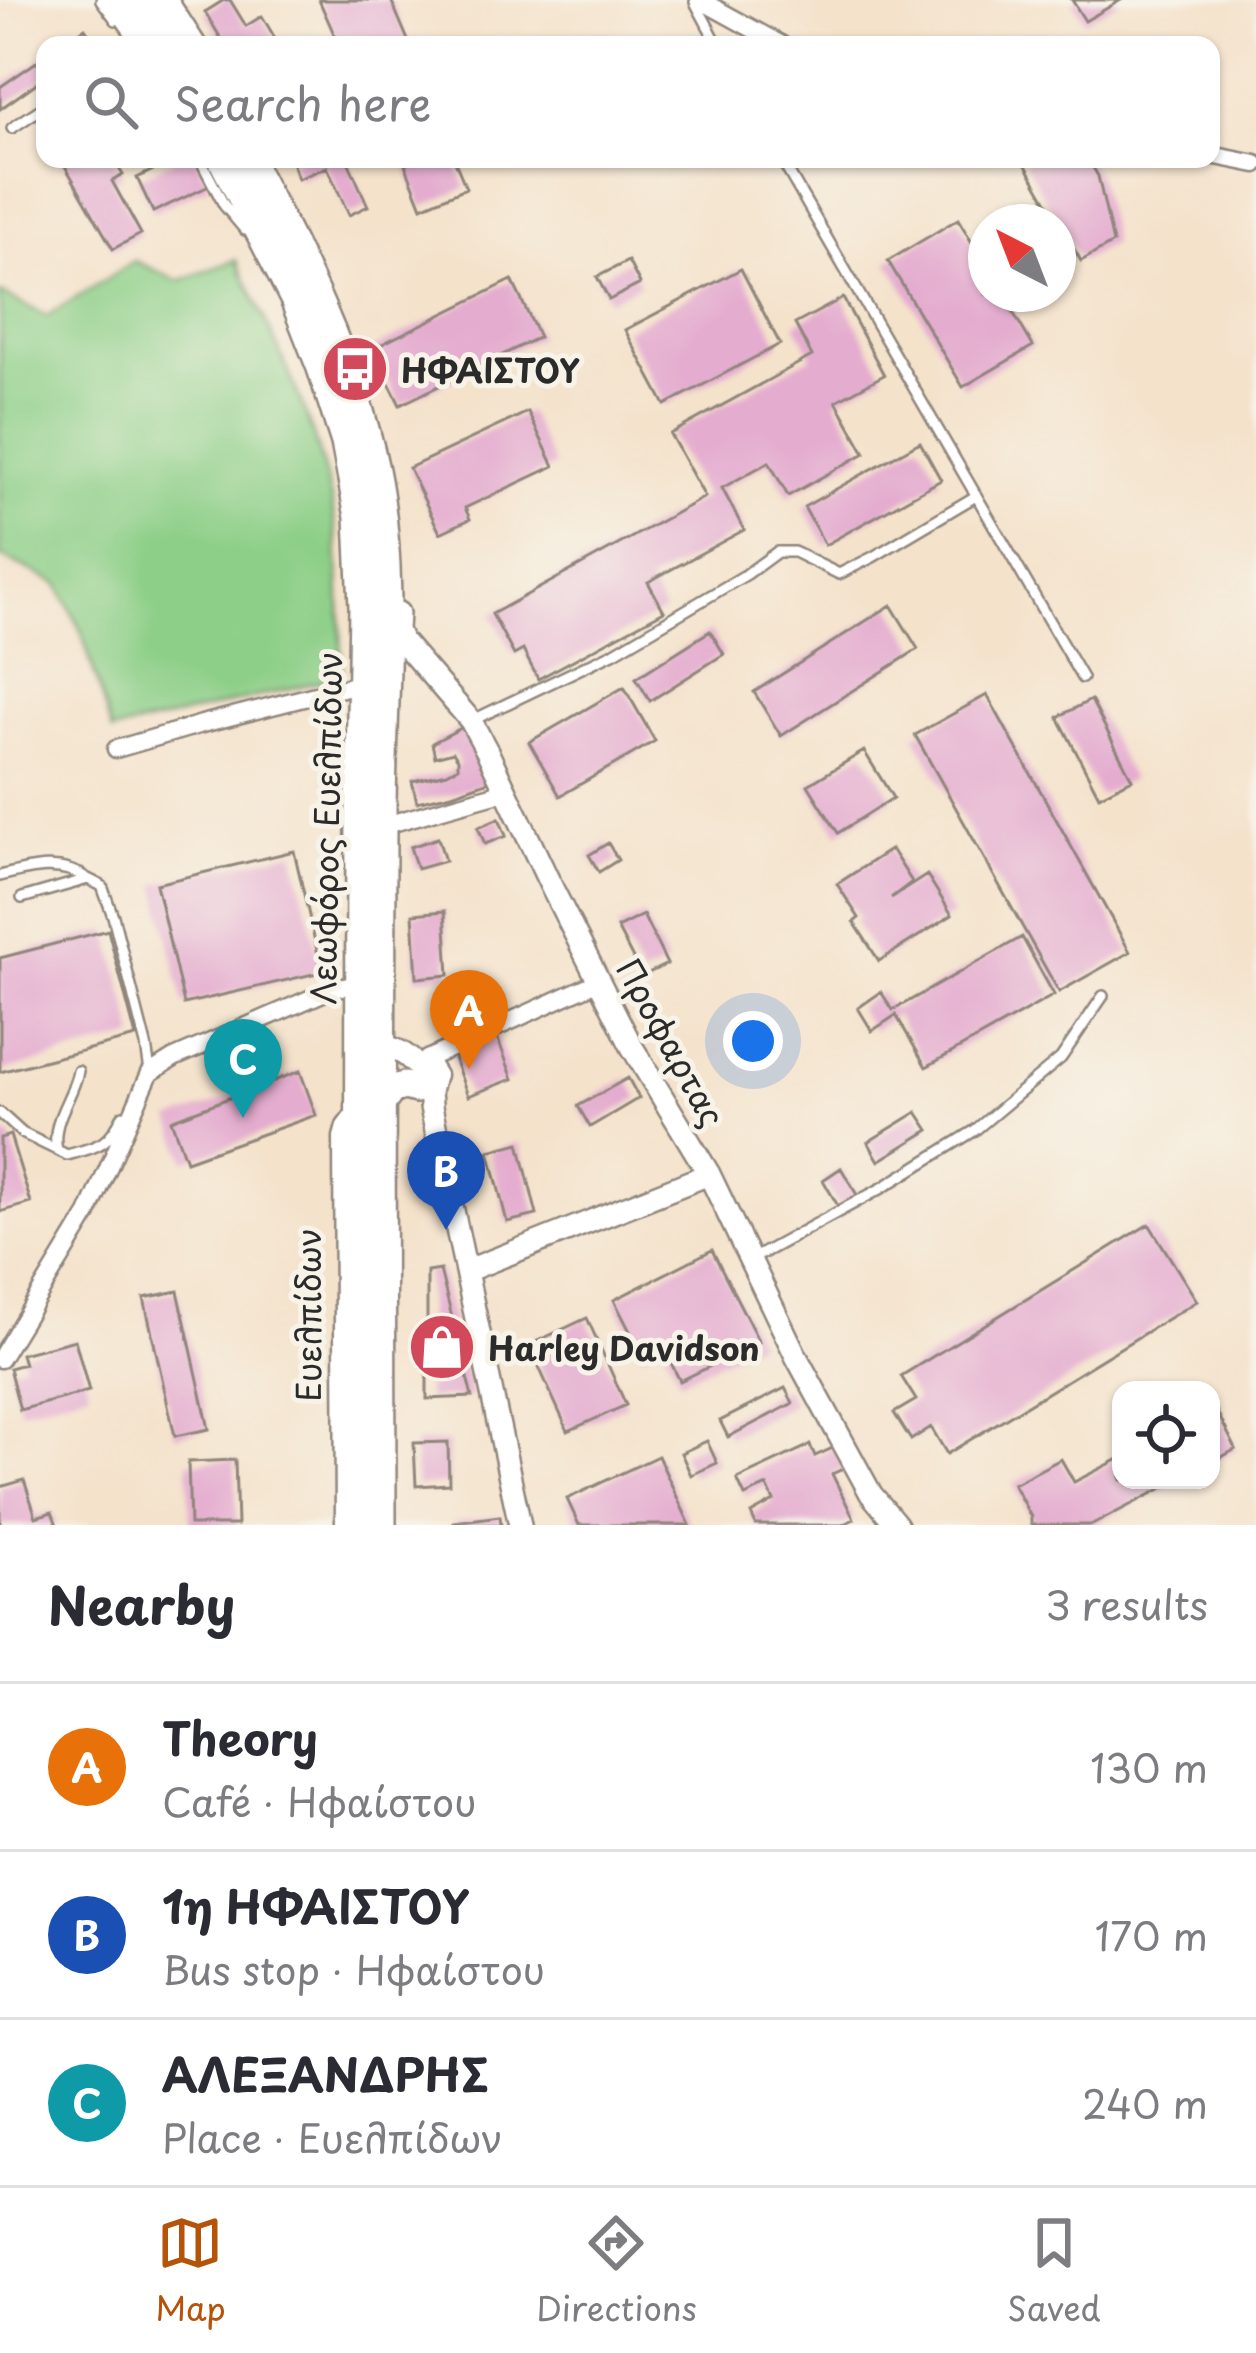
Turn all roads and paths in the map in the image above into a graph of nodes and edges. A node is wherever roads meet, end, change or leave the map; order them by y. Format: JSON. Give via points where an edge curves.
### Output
{"nodes":[{"id":1,"x":101,"y":0,"type":"edge"},
{"id":2,"x":118,"y":0,"type":"edge"},
{"id":3,"x":146,"y":0,"type":"edge"},
{"id":4,"x":169,"y":0,"type":"edge"},
{"id":5,"x":697,"y":0,"type":"edge"},
{"id":6,"x":128,"y":36,"type":"edge"},
{"id":7,"x":143,"y":36,"type":"edge"},
{"id":8,"x":170,"y":36,"type":"edge"},
{"id":9,"x":192,"y":36,"type":"edge"},
{"id":10,"x":714,"y":36,"type":"edge"},
{"id":11,"x":765,"y":36,"type":"edge"},
{"id":12,"x":36,"y":112,"type":"edge"},
{"id":13,"x":12,"y":128,"type":"dead end"},
{"id":14,"x":1220,"y":157,"type":"edge"},
{"id":15,"x":1256,"y":164,"type":"edge"},
{"id":16,"x":205,"y":168,"type":"edge"},
{"id":17,"x":228,"y":168,"type":"edge"},
{"id":18,"x":252,"y":168,"type":"edge"},
{"id":19,"x":266,"y":168,"type":"edge"},
{"id":20,"x":786,"y":168,"type":"edge"},
{"id":21,"x":296,"y":262,"type":"junction"},
{"id":22,"x":976,"y":496,"type":"junction"},
{"id":23,"x":392,"y":606,"type":"junction"},
{"id":24,"x":1082,"y":678,"type":"dead end"},
{"id":25,"x":362,"y":683,"type":"junction"},
{"id":26,"x":471,"y":722,"type":"junction"},
{"id":27,"x":116,"y":749,"type":"dead end"},
{"id":28,"x":506,"y":790,"type":"junction"},
{"id":29,"x":382,"y":826,"type":"junction"},
{"id":30,"x":0,"y":877,"type":"edge"},
{"id":31,"x":88,"y":878,"type":"junction"},
{"id":32,"x":22,"y":898,"type":"dead end"},
{"id":33,"x":599,"y":981,"type":"junction"},
{"id":34,"x":359,"y":984,"type":"junction"},
{"id":35,"x":1103,"y":996,"type":"dead end"},
{"id":36,"x":372,"y":1050,"type":"junction"},
{"id":37,"x":78,"y":1071,"type":"dead end"},
{"id":38,"x":150,"y":1072,"type":"junction"},
{"id":39,"x":426,"y":1096,"type":"junction"},
{"id":40,"x":370,"y":1106,"type":"junction"},
{"id":41,"x":0,"y":1113,"type":"edge"},
{"id":42,"x":57,"y":1150,"type":"junction"},
{"id":43,"x":709,"y":1174,"type":"junction"},
{"id":44,"x":381,"y":1189,"type":"junction"},
{"id":45,"x":752,"y":1259,"type":"junction"},
{"id":46,"x":466,"y":1271,"type":"junction"},
{"id":47,"x":0,"y":1359,"type":"edge"},
{"id":48,"x":344,"y":1525,"type":"edge"},
{"id":49,"x":359,"y":1525,"type":"edge"},
{"id":50,"x":382,"y":1525,"type":"edge"},
{"id":51,"x":394,"y":1525,"type":"edge"},
{"id":52,"x":520,"y":1525,"type":"edge"},
{"id":53,"x":897,"y":1525,"type":"edge"}],
"edges":[{"from":1,"to":6,"type":"lane"},
{"from":2,"to":7,"type":"main road"},
{"from":3,"to":8,"type":"main road"},
{"from":4,"to":9,"type":"street"},
{"from":5,"to":10,"type":"lane"},
{"from":5,"to":11,"type":"street"},
{"from":12,"to":13,"type":"lane"},
{"from":14,"to":15,"type":"street"},
{"from":16,"to":21,"type":"lane","via":[[224,205]]},
{"from":17,"to":21,"type":"main road","name":"Λεωφόρος Ευελπίδων"},
{"from":18,"to":21,"type":"main road","name":"Λεωφόρος Ευελπίδων"},
{"from":19,"to":21,"type":"street"},
{"from":20,"to":22,"type":"lane"},
{"from":21,"to":23,"type":"main road","name":"Λεωφόρος Ευελπίδων","via":[[361,416],[387,510]]},
{"from":21,"to":25,"type":"main road","name":"Λεωφόρος Ευελπίδων","via":[[354,479]]},
{"from":22,"to":24,"type":"lane"},
{"from":22,"to":26,"type":"lane","via":[[839,574],[777,552],[613,652]]},
{"from":23,"to":26,"type":"street","name":"Προφαρτας","via":[[401,640]]},
{"from":23,"to":29,"type":"main road","name":"Λεωφόρος Ευελπίδων"},
{"from":25,"to":27,"type":"street"},
{"from":25,"to":34,"type":"main road","name":"Λεωφόρος Ευελπίδων"},
{"from":26,"to":28,"type":"street","name":"Προφαρτας"},
{"from":28,"to":29,"type":"street"},
{"from":28,"to":33,"type":"street","name":"Προφαρτας"},
{"from":29,"to":36,"type":"main road","name":"Λεωφόρος Ευελπίδων"},
{"from":30,"to":31,"type":"lane","via":[[58,866]]},
{"from":31,"to":32,"type":"lane"},
{"from":31,"to":38,"type":"lane","via":[[102,886],[113,916]]},
{"from":33,"to":39,"type":"street","via":[[427,1058],[437,1075]]},
{"from":33,"to":43,"type":"street","name":"Προφαρτας"},
{"from":34,"to":36,"type":"main road","name":"Λεωφόρος Ευελπίδων"},
{"from":34,"to":38,"type":"street"},
{"from":35,"to":45,"type":"lane","via":[[1061,1058],[974,1130]]},
{"from":36,"to":39,"type":"street"},
{"from":36,"to":40,"type":"main road","name":"Λεωφόρος Ευελπίδων"},
{"from":37,"to":42,"type":"lane"},
{"from":38,"to":42,"type":"lane","via":[[111,1139],[67,1155]]},
{"from":38,"to":47,"type":"street","via":[[88,1214]]},
{"from":39,"to":40,"type":"main road","via":[[392,1089]]},
{"from":39,"to":46,"type":"street"},
{"from":40,"to":44,"type":"main road","name":"Λεωφόρος Ευελπίδων"},
{"from":40,"to":48,"type":"street","name":"Ευελπίδων","via":[[342,1137]]},
{"from":40,"to":49,"type":"main road","name":"Λεωφόρος Ευελπίδων"},
{"from":41,"to":42,"type":"lane"},
{"from":43,"to":45,"type":"street","name":"Προφαρτας"},
{"from":43,"to":46,"type":"street"},
{"from":44,"to":50,"type":"main road","name":"Λεωφόρος Ευελπίδων"},
{"from":44,"to":51,"type":"street","via":[[394,1235]]},
{"from":45,"to":53,"type":"street","name":"Προφαρτας","via":[[796,1358],[871,1494]]},
{"from":46,"to":52,"type":"street"}]}
